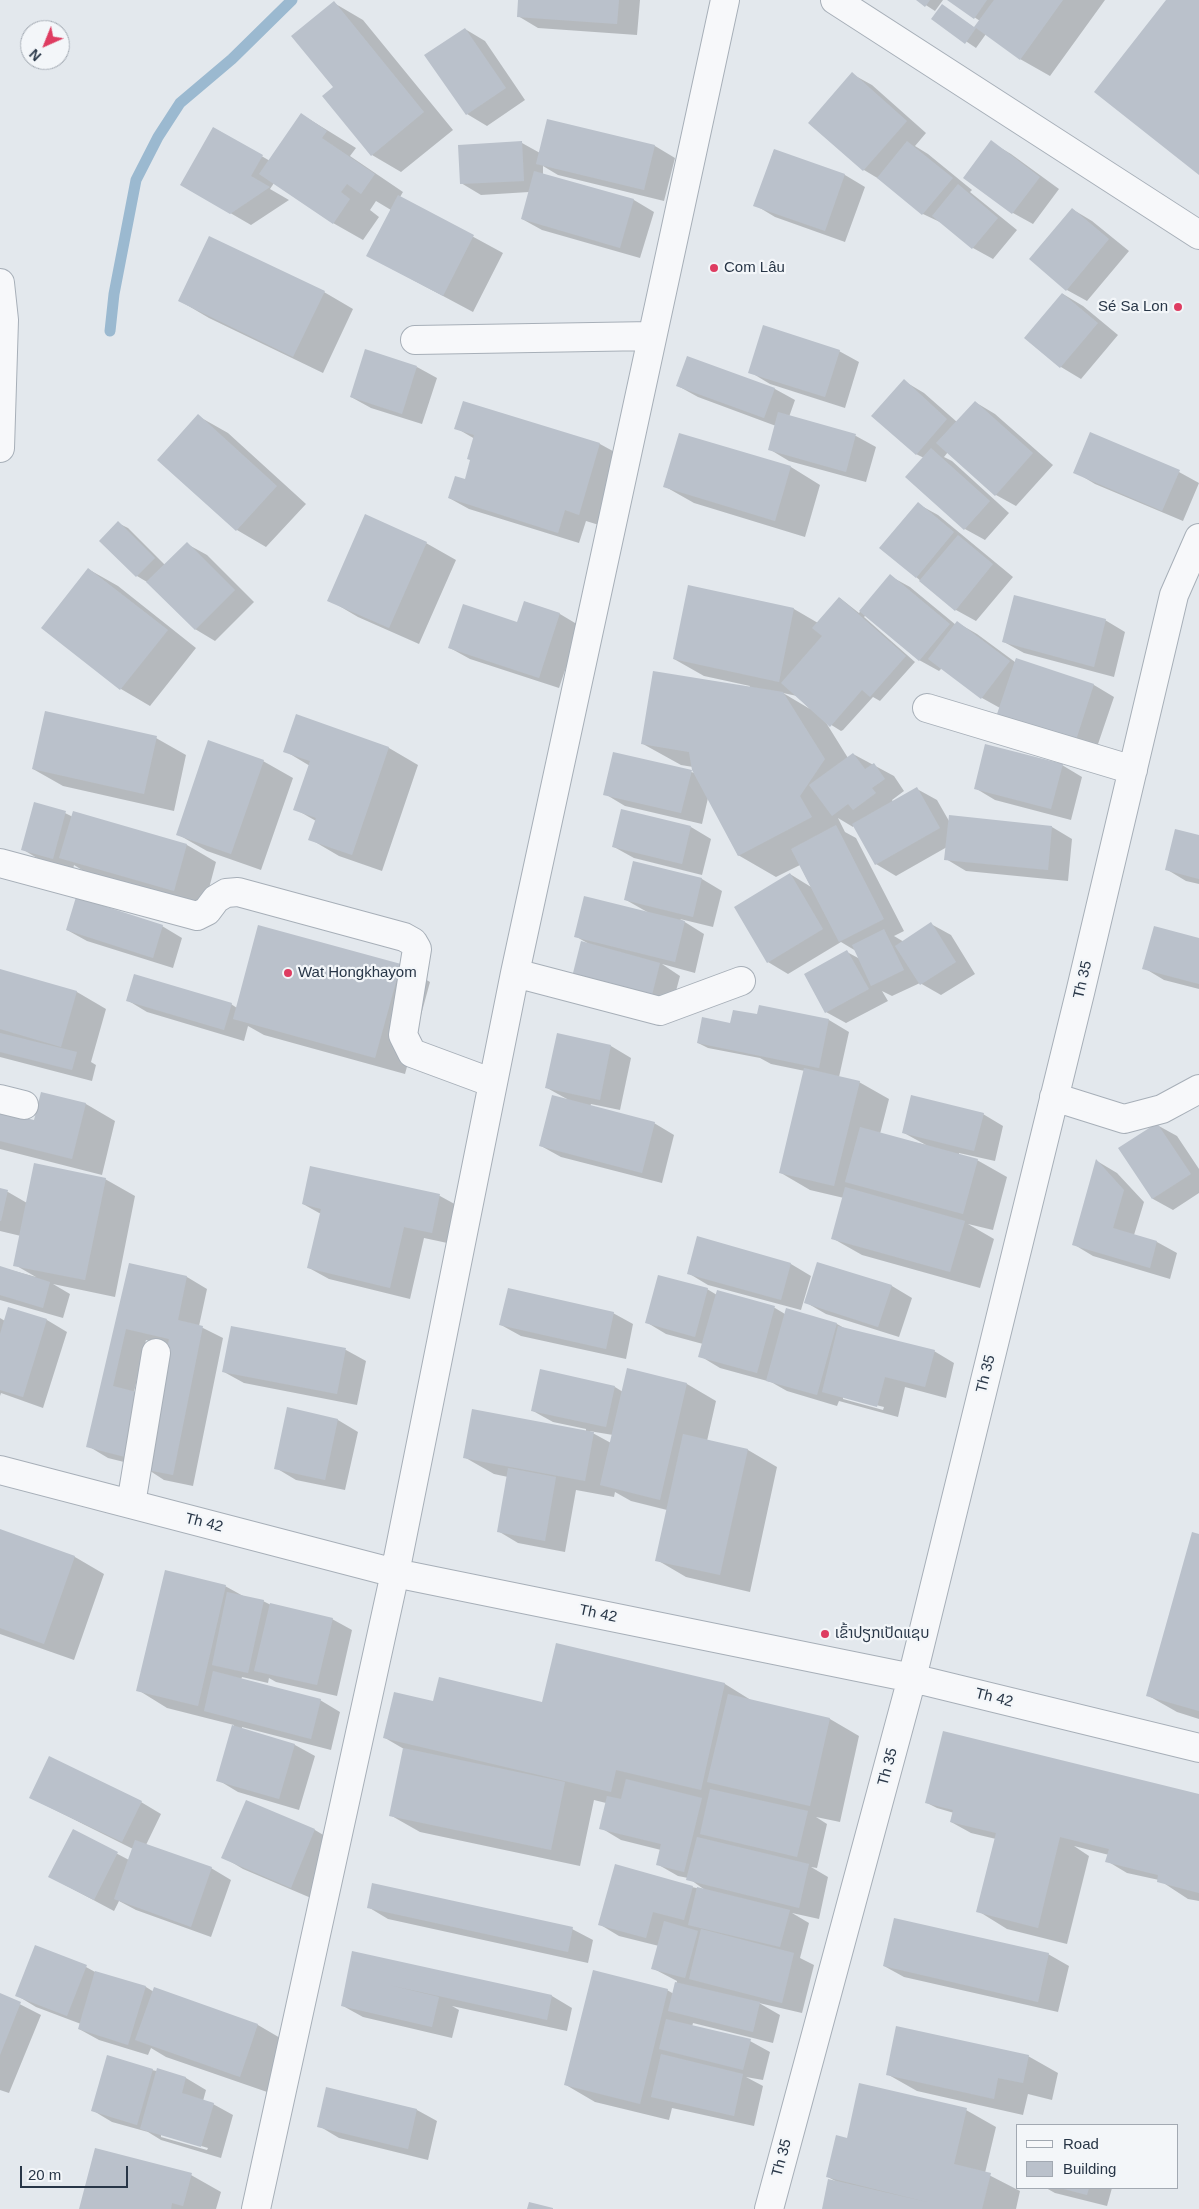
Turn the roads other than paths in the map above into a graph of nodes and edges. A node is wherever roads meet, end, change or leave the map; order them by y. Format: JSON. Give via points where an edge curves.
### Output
{"nodes":[{"id":1,"x":725,"y":0,"type":"edge"},
{"id":2,"x":835,"y":0,"type":"edge"},
{"id":3,"x":1199,"y":235,"type":"edge"},
{"id":4,"x":0,"y":283,"type":"edge"},
{"id":5,"x":652,"y":336,"type":"junction"},
{"id":6,"x":415,"y":340,"type":"dead end"},
{"id":7,"x":0,"y":448,"type":"edge"},
{"id":8,"x":1199,"y":538,"type":"edge"},
{"id":9,"x":927,"y":708,"type":"dead end"},
{"id":10,"x":1133,"y":770,"type":"junction"},
{"id":11,"x":0,"y":864,"type":"edge"},
{"id":12,"x":515,"y":973,"type":"junction"},
{"id":13,"x":741,"y":980,"type":"dead end"},
{"id":14,"x":493,"y":1083,"type":"junction"},
{"id":15,"x":1199,"y":1089,"type":"edge"},
{"id":16,"x":1054,"y":1097,"type":"junction"},
{"id":17,"x":156,"y":1353,"type":"dead end"},
{"id":18,"x":0,"y":1470,"type":"edge"},
{"id":19,"x":131,"y":1504,"type":"junction"},
{"id":20,"x":395,"y":1573,"type":"junction"},
{"id":21,"x":912,"y":1678,"type":"junction"},
{"id":22,"x":1199,"y":1748,"type":"edge"},
{"id":23,"x":256,"y":2209,"type":"edge"},
{"id":24,"x":769,"y":2209,"type":"edge"}],
"edges":[{"from":1,"to":5,"type":"street"},
{"from":2,"to":3,"type":"street"},
{"from":4,"to":7,"type":"street","via":[[4,320]]},
{"from":5,"to":6,"type":"street"},
{"from":5,"to":12,"type":"street"},
{"from":8,"to":10,"type":"street","name":"Th 35","via":[[1174,595]]},
{"from":9,"to":10,"type":"street"},
{"from":10,"to":16,"type":"street","name":"Th 35"},
{"from":11,"to":14,"type":"street","via":[[197,916],[207,911],[226,892],[238,892],[404,937],[413,942],[417,950],[402,1035],[412,1053]]},
{"from":12,"to":13,"type":"street","via":[[660,1011]]},
{"from":12,"to":14,"type":"street"},
{"from":14,"to":20,"type":"street"},
{"from":15,"to":16,"type":"street","via":[[1162,1109],[1124,1119]]},
{"from":16,"to":21,"type":"street","name":"Th 35"},
{"from":17,"to":19,"type":"street"},
{"from":18,"to":19,"type":"street","name":"Th 42"},
{"from":19,"to":20,"type":"street","name":"Th 42"},
{"from":20,"to":21,"type":"street","name":"Th 42"},
{"from":20,"to":23,"type":"street"},
{"from":21,"to":22,"type":"street","name":"Th 42"},
{"from":21,"to":24,"type":"street","name":"Th 35"}]}
